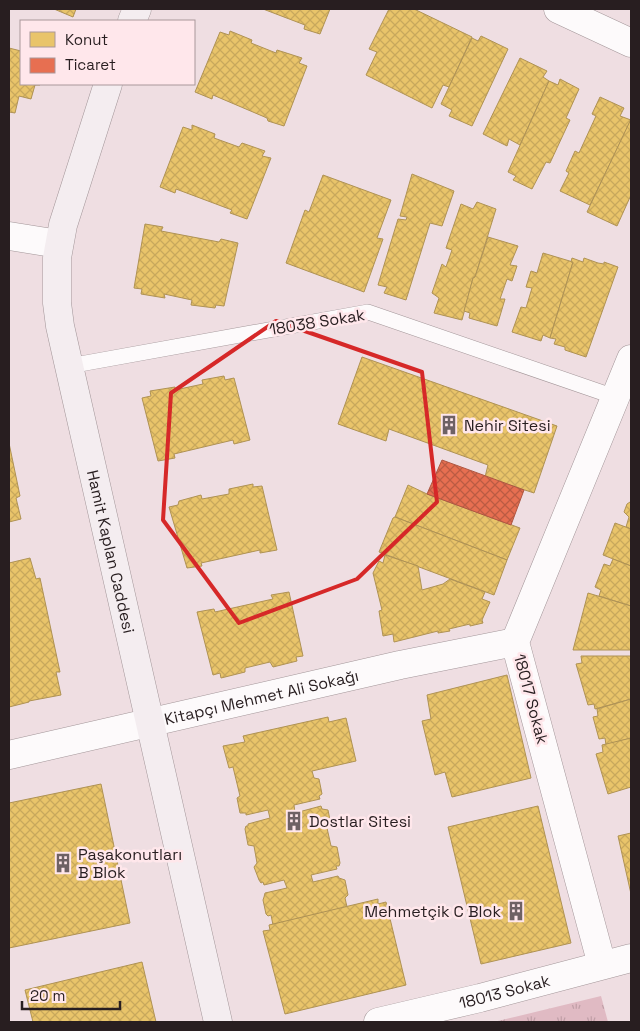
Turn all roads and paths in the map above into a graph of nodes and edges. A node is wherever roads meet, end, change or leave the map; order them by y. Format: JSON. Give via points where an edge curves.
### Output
{"nodes":[{"id":1,"x":558,"y":9,"type":"edge"},
{"id":2,"x":631,"y":43,"type":"edge"},
{"id":3,"x":108,"y":85,"type":"edge"},
{"id":4,"x":9,"y":236,"type":"edge"},
{"id":5,"x":59,"y":244,"type":"junction"},
{"id":6,"x":631,"y":359,"type":"edge"},
{"id":7,"x":69,"y":366,"type":"junction"},
{"id":8,"x":614,"y":396,"type":"junction"},
{"id":9,"x":515,"y":642,"type":"junction"},
{"id":10,"x":149,"y":722,"type":"junction"},
{"id":11,"x":9,"y":755,"type":"edge"},
{"id":12,"x":631,"y":958,"type":"edge"},
{"id":13,"x":602,"y":965,"type":"junction"},
{"id":14,"x":218,"y":1022,"type":"edge"},
{"id":15,"x":378,"y":1022,"type":"edge"}],
"edges":[{"from":1,"to":2,"type":"street"},
{"from":3,"to":5,"type":"main road","name":"Hamit Kaplan Caddesi"},
{"from":4,"to":5,"type":"street"},
{"from":5,"to":7,"type":"main road","name":"Hamit Kaplan Caddesi","via":[[57,303]]},
{"from":6,"to":8,"type":"street","name":"18017 Sokak"},
{"from":7,"to":8,"type":"lane","name":"18038 Sokak","via":[[368,312]]},
{"from":7,"to":10,"type":"main road","name":"Hamit Kaplan Caddesi"},
{"from":8,"to":9,"type":"street","name":"18017 Sokak"},
{"from":9,"to":10,"type":"street","name":"Kitapçı Mehmet Ali Sokağı"},
{"from":9,"to":13,"type":"street","name":"18017 Sokak"},
{"from":10,"to":11,"type":"street","name":"Kitapçı Mehmet Ali Sokağı"},
{"from":10,"to":14,"type":"main road","name":"Hamit Kaplan Caddesi"},
{"from":12,"to":13,"type":"street","name":"18013 Sokak"},
{"from":13,"to":15,"type":"street","name":"18013 Sokak"}]}
